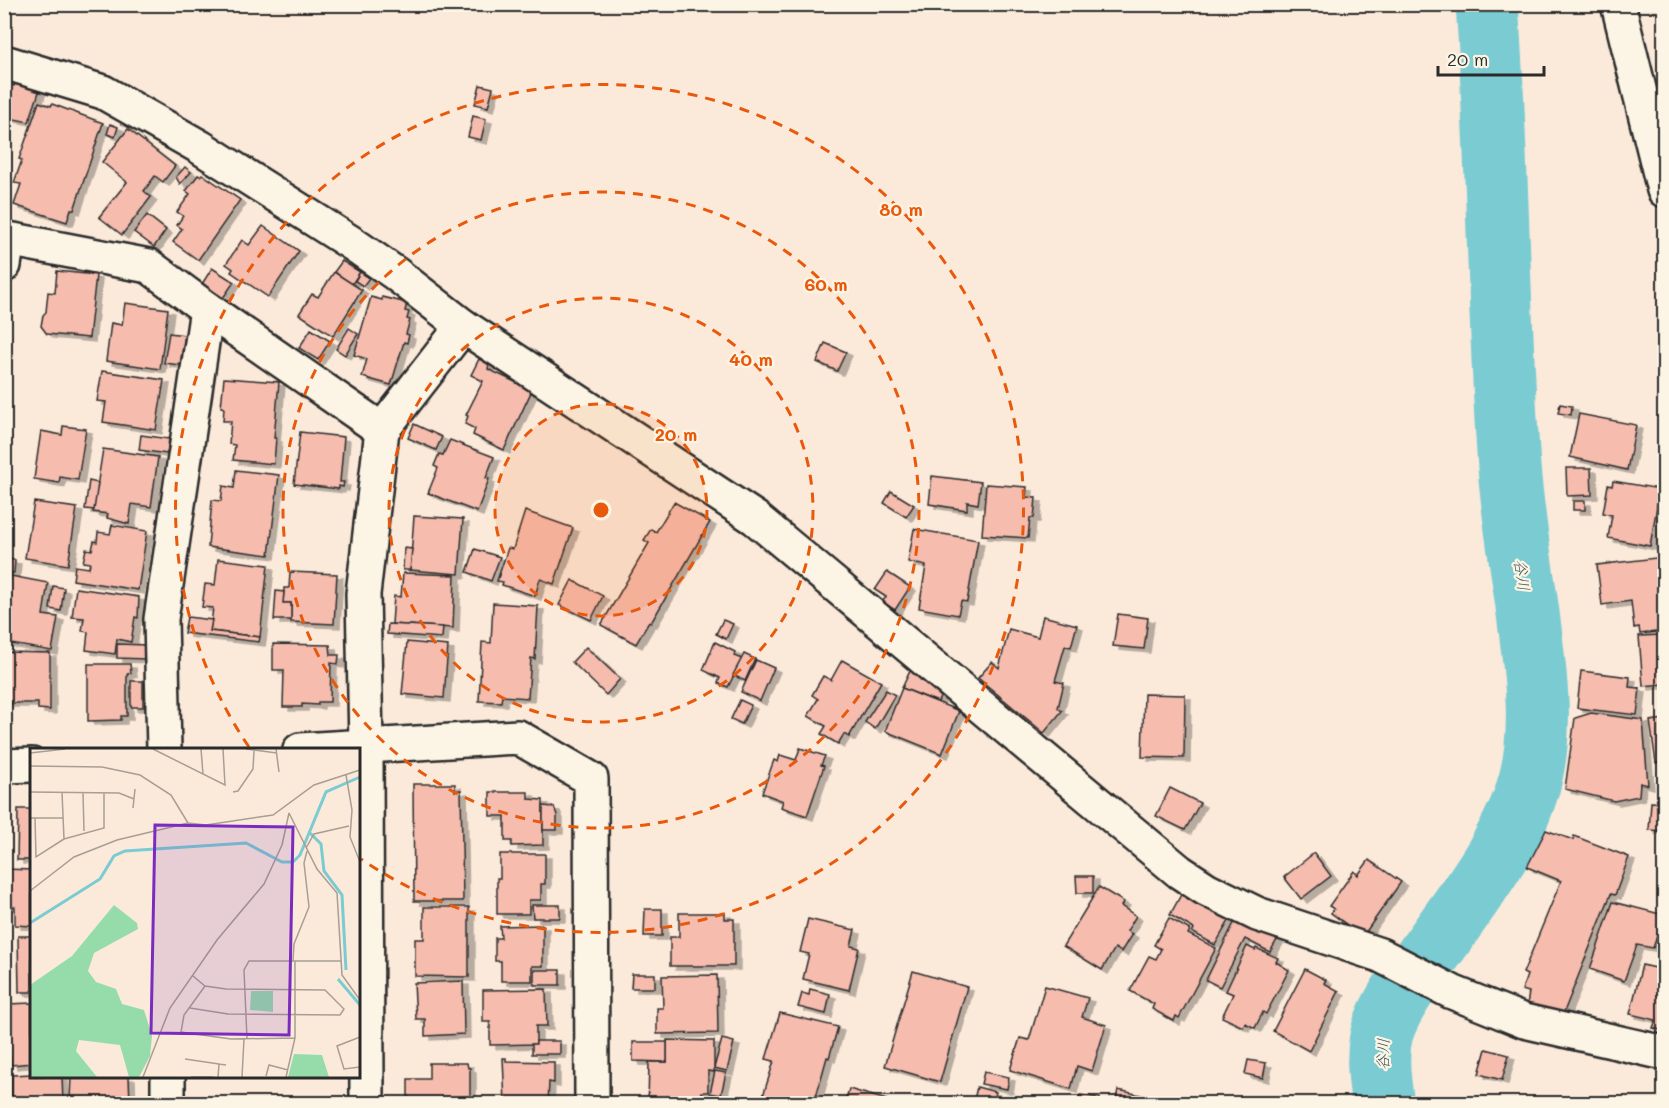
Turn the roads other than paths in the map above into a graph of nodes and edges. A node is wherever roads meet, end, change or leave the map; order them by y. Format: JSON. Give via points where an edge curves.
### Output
{"nodes":[{"id":1,"x":1618,"y":4,"type":"edge"},
{"id":2,"x":4,"y":62,"type":"edge"},
{"id":3,"x":1665,"y":190,"type":"edge"},
{"id":4,"x":4,"y":265,"type":"edge"},
{"id":5,"x":207,"y":309,"type":"junction"},
{"id":6,"x":464,"y":326,"type":"junction"},
{"id":7,"x":382,"y":430,"type":"junction"},
{"id":8,"x":366,"y":745,"type":"junction"},
{"id":9,"x":164,"y":748,"type":"edge"},
{"id":10,"x":326,"y":748,"type":"edge"},
{"id":11,"x":30,"y":765,"type":"edge"},
{"id":12,"x":4,"y":766,"type":"edge"},
{"id":13,"x":1665,"y":1053,"type":"edge"},
{"id":14,"x":168,"y":1078,"type":"edge"},
{"id":15,"x":168,"y":1104,"type":"edge"},
{"id":16,"x":367,"y":1104,"type":"edge"},
{"id":17,"x":592,"y":1104,"type":"edge"}],
"edges":[{"from":1,"to":3,"type":"street"},
{"from":2,"to":6,"type":"street","via":[[103,92],[200,147],[353,244]]},
{"from":4,"to":5,"type":"street","via":[[8,239],[149,266]]},
{"from":5,"to":7,"type":"street"},
{"from":5,"to":9,"type":"street","via":[[161,619]]},
{"from":6,"to":7,"type":"street"},
{"from":6,"to":13,"type":"street","via":[[755,518],[1180,872],[1206,889],[1257,914],[1380,955],[1452,992],[1524,1021]]},
{"from":7,"to":8,"type":"street","via":[[363,594]]},
{"from":8,"to":10,"type":"street"},
{"from":8,"to":16,"type":"street"},
{"from":8,"to":17,"type":"street","via":[[518,737],[591,779]]},
{"from":11,"to":12,"type":"street"},
{"from":14,"to":15,"type":"street"}]}
